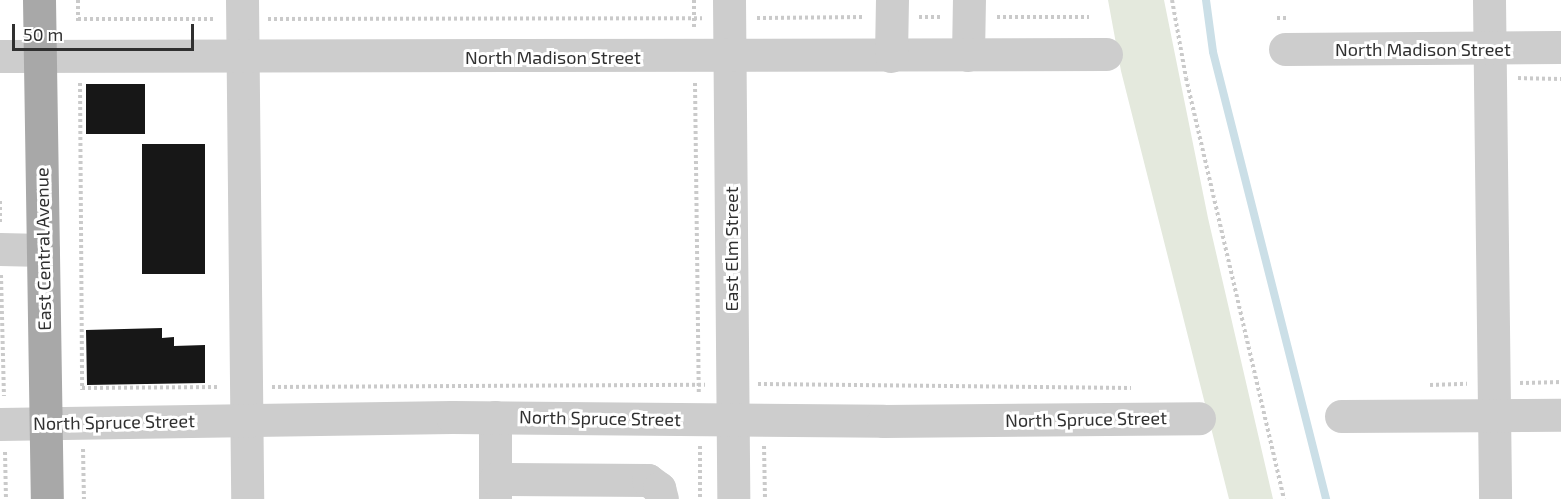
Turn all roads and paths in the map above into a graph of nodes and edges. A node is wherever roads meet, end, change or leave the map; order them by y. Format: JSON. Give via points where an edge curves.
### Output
{"nodes":[{"id":1,"x":39,"y":0,"type":"edge"},
{"id":2,"x":78,"y":0,"type":"edge"},
{"id":3,"x":694,"y":0,"type":"edge"},
{"id":4,"x":1172,"y":0,"type":"edge"},
{"id":5,"x":1489,"y":0,"type":"edge"},
{"id":6,"x":729,"y":9,"type":"edge"},
{"id":7,"x":892,"y":9,"type":"edge"},
{"id":8,"x":969,"y":9,"type":"edge"},
{"id":9,"x":242,"y":10,"type":"edge"},
{"id":10,"x":1089,"y":17,"type":"dead end"},
{"id":11,"x":694,"y":18,"type":"junction"},
{"id":12,"x":78,"y":20,"type":"junction"},
{"id":13,"x":1561,"y":47,"type":"edge"},
{"id":14,"x":1284,"y":49,"type":"dead end"},
{"id":15,"x":1490,"y":49,"type":"junction"},
{"id":16,"x":1106,"y":54,"type":"dead end"},
{"id":17,"x":968,"y":55,"type":"junction"},
{"id":18,"x":40,"y":56,"type":"junction"},
{"id":19,"x":79,"y":56,"type":"junction"},
{"id":20,"x":891,"y":56,"type":"junction"},
{"id":21,"x":0,"y":57,"type":"edge"},
{"id":22,"x":242,"y":57,"type":"junction"},
{"id":23,"x":695,"y":57,"type":"junction"},
{"id":24,"x":729,"y":57,"type":"junction"},
{"id":25,"x":0,"y":201,"type":"edge"},
{"id":26,"x":0,"y":249,"type":"edge"},
{"id":27,"x":44,"y":250,"type":"junction"},
{"id":28,"x":1561,"y":382,"type":"edge"},
{"id":29,"x":732,"y":384,"type":"junction"},
{"id":30,"x":699,"y":385,"type":"junction"},
{"id":31,"x":1426,"y":385,"type":"dead end"},
{"id":32,"x":245,"y":387,"type":"junction"},
{"id":33,"x":82,"y":388,"type":"junction"},
{"id":34,"x":1143,"y":388,"type":"dead end"},
{"id":35,"x":1494,"y":399,"type":"junction"},
{"id":36,"x":1561,"y":415,"type":"edge"},
{"id":37,"x":1341,"y":416,"type":"dead end"},
{"id":38,"x":495,"y":417,"type":"junction"},
{"id":39,"x":1199,"y":418,"type":"dead end"},
{"id":40,"x":699,"y":419,"type":"junction"},
{"id":41,"x":246,"y":420,"type":"junction"},
{"id":42,"x":733,"y":420,"type":"junction"},
{"id":43,"x":46,"y":423,"type":"junction"},
{"id":44,"x":82,"y":423,"type":"junction"},
{"id":45,"x":2,"y":424,"type":"edge"},
{"id":46,"x":495,"y":489,"type":"edge"},
{"id":47,"x":580,"y":490,"type":"edge"},
{"id":48,"x":6,"y":499,"type":"edge"},
{"id":49,"x":47,"y":499,"type":"edge"},
{"id":50,"x":84,"y":499,"type":"edge"},
{"id":51,"x":247,"y":499,"type":"edge"},
{"id":52,"x":662,"y":499,"type":"edge"},
{"id":53,"x":700,"y":499,"type":"edge"},
{"id":54,"x":733,"y":499,"type":"edge"},
{"id":55,"x":1284,"y":499,"type":"edge"},
{"id":56,"x":1495,"y":499,"type":"edge"}],
"edges":[{"from":1,"to":18,"type":"main road","name":"East Central Avenue"},
{"from":2,"to":12,"type":"path"},
{"from":3,"to":11,"type":"path"},
{"from":4,"to":55,"type":"path","via":[[1191,101]]},
{"from":5,"to":15,"type":"street"},
{"from":6,"to":7,"type":"path"},
{"from":6,"to":11,"type":"path"},
{"from":6,"to":24,"type":"street","name":"East Elm Street"},
{"from":7,"to":8,"type":"path"},
{"from":7,"to":20,"type":"street"},
{"from":8,"to":10,"type":"path"},
{"from":8,"to":17,"type":"street"},
{"from":9,"to":11,"type":"path"},
{"from":9,"to":12,"type":"path"},
{"from":9,"to":22,"type":"street"},
{"from":11,"to":23,"type":"path"},
{"from":12,"to":19,"type":"path"},
{"from":13,"to":15,"type":"street","name":"North Madison Street"},
{"from":14,"to":15,"type":"street","name":"North Madison Street"},
{"from":15,"to":35,"type":"street"},
{"from":16,"to":17,"type":"street","name":"North Madison Street"},
{"from":17,"to":20,"type":"street","name":"North Madison Street"},
{"from":18,"to":19,"type":"street","name":"North Madison Street"},
{"from":18,"to":21,"type":"street","name":"North Madison Street"},
{"from":18,"to":27,"type":"main road","name":"East Central Avenue"},
{"from":19,"to":22,"type":"street","name":"North Madison Street"},
{"from":19,"to":33,"type":"path"},
{"from":20,"to":24,"type":"street","name":"North Madison Street"},
{"from":22,"to":23,"type":"street","name":"North Madison Street"},
{"from":22,"to":32,"type":"street"},
{"from":23,"to":24,"type":"street","name":"North Madison Street"},
{"from":23,"to":30,"type":"path"},
{"from":24,"to":29,"type":"street","name":"East Elm Street"},
{"from":25,"to":26,"type":"path"},
{"from":26,"to":27,"type":"street"},
{"from":26,"to":45,"type":"path"},
{"from":27,"to":43,"type":"main road","name":"East Central Avenue"},
{"from":28,"to":35,"type":"path"},
{"from":29,"to":30,"type":"path"},
{"from":29,"to":34,"type":"path"},
{"from":29,"to":42,"type":"street","name":"East Elm Street"},
{"from":30,"to":32,"type":"path"},
{"from":30,"to":40,"type":"path"},
{"from":31,"to":35,"type":"path"},
{"from":32,"to":33,"type":"path"},
{"from":32,"to":41,"type":"street"},
{"from":33,"to":44,"type":"path"},
{"from":35,"to":36,"type":"street"},
{"from":35,"to":37,"type":"street"},
{"from":35,"to":56,"type":"street"},
{"from":38,"to":40,"type":"street","name":"North Spruce Street"},
{"from":38,"to":41,"type":"street","name":"North Spruce Street"},
{"from":38,"to":46,"type":"street"},
{"from":39,"to":42,"type":"street","name":"North Spruce Street"},
{"from":40,"to":42,"type":"street","name":"North Spruce Street"},
{"from":40,"to":53,"type":"path"},
{"from":41,"to":44,"type":"street","name":"North Spruce Street"},
{"from":41,"to":51,"type":"street"},
{"from":42,"to":54,"type":"street","name":"East Elm Street"},
{"from":43,"to":44,"type":"street","name":"North Spruce Street"},
{"from":43,"to":45,"type":"street","name":"North Spruce Street"},
{"from":43,"to":49,"type":"main road","name":"East Central Avenue"},
{"from":44,"to":50,"type":"path"},
{"from":45,"to":48,"type":"path"},
{"from":46,"to":47,"type":"street"},
{"from":47,"to":52,"type":"street","via":[[648,480],[658,488]]}]}
